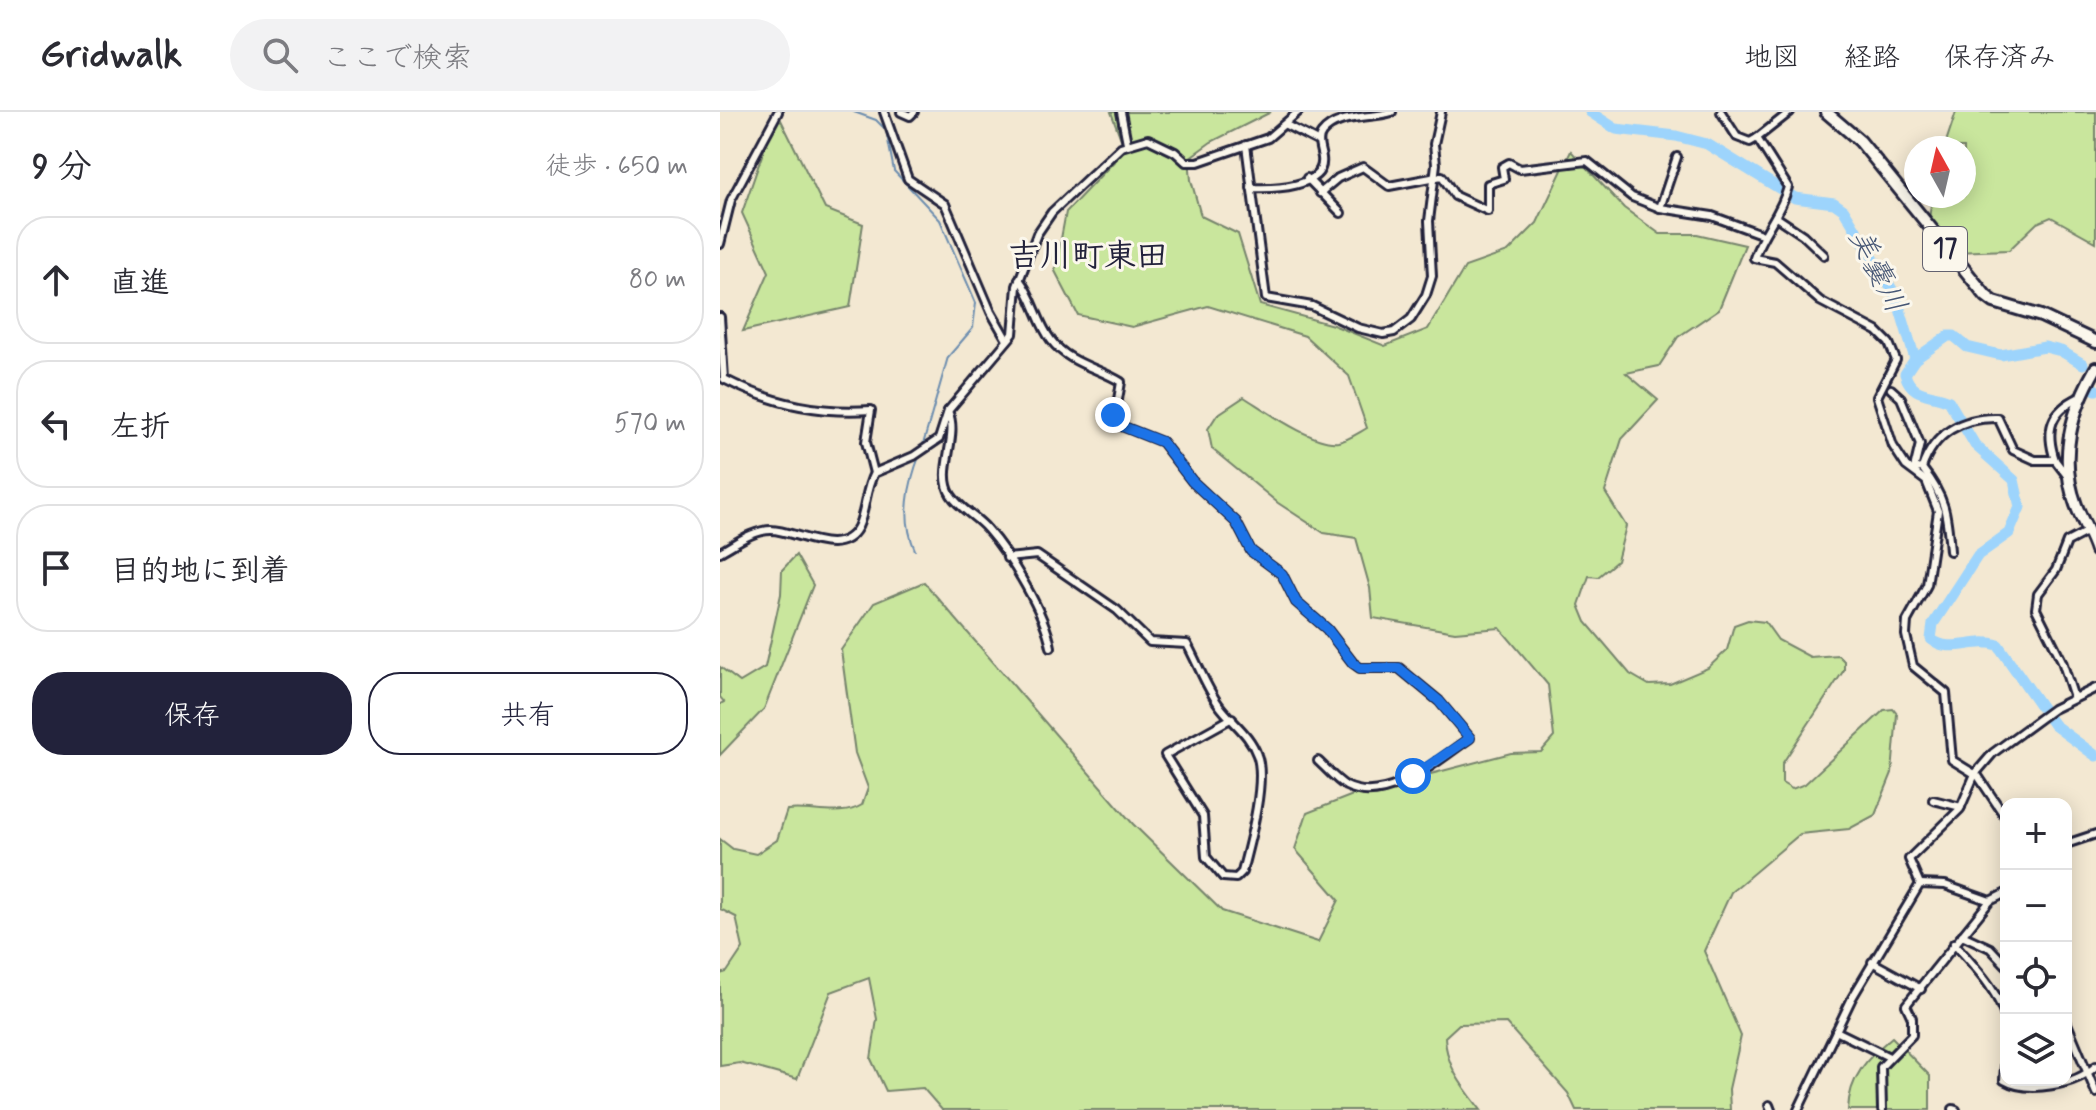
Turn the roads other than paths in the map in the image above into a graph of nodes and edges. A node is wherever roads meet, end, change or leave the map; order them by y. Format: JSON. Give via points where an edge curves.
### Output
{"nodes":[{"id":1,"x":778,"y":112,"type":"edge"},
{"id":2,"x":884,"y":112,"type":"edge"},
{"id":3,"x":901,"y":112,"type":"edge"},
{"id":4,"x":914,"y":112,"type":"edge"},
{"id":5,"x":1121,"y":112,"type":"edge"},
{"id":6,"x":1298,"y":112,"type":"edge"},
{"id":7,"x":1335,"y":112,"type":"edge"},
{"id":8,"x":1392,"y":112,"type":"edge"},
{"id":9,"x":1441,"y":112,"type":"edge"},
{"id":10,"x":1721,"y":112,"type":"edge"},
{"id":11,"x":1790,"y":112,"type":"edge"},
{"id":12,"x":1826,"y":112,"type":"edge"},
{"id":13,"x":1341,"y":119,"type":"junction"},
{"id":14,"x":1286,"y":125,"type":"junction"},
{"id":15,"x":1757,"y":138,"type":"junction"},
{"id":16,"x":1319,"y":142,"type":"junction"},
{"id":17,"x":1127,"y":143,"type":"junction"},
{"id":18,"x":1246,"y":145,"type":"junction"},
{"id":19,"x":1677,"y":157,"type":"dead end"},
{"id":20,"x":1435,"y":177,"type":"junction"},
{"id":21,"x":1307,"y":178,"type":"junction"},
{"id":22,"x":1251,"y":188,"type":"junction"},
{"id":23,"x":1320,"y":193,"type":"junction"},
{"id":24,"x":720,"y":197,"type":"edge"},
{"id":25,"x":731,"y":200,"type":"junction"},
{"id":26,"x":1660,"y":208,"type":"junction"},
{"id":27,"x":1341,"y":213,"type":"dead end"},
{"id":28,"x":1776,"y":217,"type":"junction"},
{"id":29,"x":1761,"y":234,"type":"junction"},
{"id":30,"x":720,"y":244,"type":"edge"},
{"id":31,"x":1824,"y":255,"type":"dead end"},
{"id":32,"x":1019,"y":279,"type":"junction"},
{"id":33,"x":720,"y":317,"type":"edge"},
{"id":34,"x":1007,"y":340,"type":"junction"},
{"id":35,"x":2096,"y":342,"type":"edge"},
{"id":36,"x":2096,"y":368,"type":"edge"},
{"id":37,"x":1891,"y":389,"type":"dead end"},
{"id":38,"x":2080,"y":397,"type":"junction"},
{"id":39,"x":948,"y":411,"type":"junction"},
{"id":40,"x":2055,"y":460,"type":"junction"},
{"id":41,"x":1918,"y":468,"type":"junction"},
{"id":42,"x":874,"y":473,"type":"junction"},
{"id":43,"x":2068,"y":477,"type":"junction"},
{"id":44,"x":2088,"y":531,"type":"junction"},
{"id":45,"x":1950,"y":551,"type":"dead end"},
{"id":46,"x":2096,"y":551,"type":"edge"},
{"id":47,"x":720,"y":552,"type":"edge"},
{"id":48,"x":1007,"y":558,"type":"junction"},
{"id":49,"x":1051,"y":647,"type":"dead end"},
{"id":50,"x":2096,"y":688,"type":"edge"},
{"id":51,"x":2074,"y":698,"type":"junction"},
{"id":52,"x":1942,"y":712,"type":"dead end"},
{"id":53,"x":1232,"y":718,"type":"junction"},
{"id":54,"x":1947,"y":728,"type":"junction"},
{"id":55,"x":1318,"y":761,"type":"dead end"},
{"id":56,"x":1975,"y":774,"type":"junction"},
{"id":57,"x":1933,"y":800,"type":"dead end"},
{"id":58,"x":1961,"y":807,"type":"junction"},
{"id":59,"x":2000,"y":809,"type":"edge"},
{"id":60,"x":2096,"y":834,"type":"edge"},
{"id":61,"x":2072,"y":842,"type":"edge"},
{"id":62,"x":1920,"y":884,"type":"junction"},
{"id":63,"x":2000,"y":896,"type":"edge"},
{"id":64,"x":1990,"y":901,"type":"junction"},
{"id":65,"x":1962,"y":935,"type":"junction"},
{"id":66,"x":1954,"y":943,"type":"junction"},
{"id":67,"x":2000,"y":959,"type":"edge"},
{"id":68,"x":1872,"y":962,"type":"junction"},
{"id":69,"x":1921,"y":989,"type":"junction"},
{"id":70,"x":2004,"y":1014,"type":"edge"},
{"id":71,"x":1836,"y":1031,"type":"junction"},
{"id":72,"x":2072,"y":1035,"type":"edge"},
{"id":73,"x":1889,"y":1057,"type":"junction"},
{"id":74,"x":2096,"y":1066,"type":"edge"},
{"id":75,"x":2089,"y":1073,"type":"junction"},
{"id":76,"x":2072,"y":1078,"type":"edge"},
{"id":77,"x":2096,"y":1093,"type":"edge"},
{"id":78,"x":1798,"y":1110,"type":"edge"},
{"id":79,"x":1882,"y":1110,"type":"edge"}],
"edges":[{"from":1,"to":25,"type":"street"},
{"from":2,"to":34,"type":"street","via":[[908,179],[945,204]]},
{"from":3,"to":4,"type":"street"},
{"from":5,"to":17,"type":"street"},
{"from":6,"to":14,"type":"street"},
{"from":7,"to":13,"type":"street"},
{"from":8,"to":13,"type":"street"},
{"from":9,"to":20,"type":"street","via":[[1434,144]]},
{"from":10,"to":15,"type":"street","via":[[1737,137],[1750,142]]},
{"from":11,"to":15,"type":"street"},
{"from":12,"to":35,"type":"main road","number":"17","via":[[1860,141],[1986,296]]},
{"from":13,"to":16,"type":"street","via":[[1322,132]]},
{"from":14,"to":16,"type":"street"},
{"from":14,"to":18,"type":"street"},
{"from":15,"to":28,"type":"street","via":[[1786,179],[1786,195]]},
{"from":16,"to":21,"type":"street","via":[[1323,162],[1316,177]]},
{"from":17,"to":18,"type":"street","via":[[1148,139],[1186,162]]},
{"from":17,"to":32,"type":"street","via":[[1052,212],[1027,253]]},
{"from":18,"to":22,"type":"street"},
{"from":19,"to":26,"type":"street"},
{"from":20,"to":22,"type":"street","via":[[1426,295],[1411,319],[1383,334],[1300,303],[1266,298]]},
{"from":20,"to":23,"type":"street","via":[[1389,186],[1357,167]]},
{"from":20,"to":26,"type":"street","via":[[1442,176],[1455,196],[1488,211],[1488,184],[1504,179],[1502,167],[1509,163],[1520,169],[1587,161],[1632,197]]},
{"from":21,"to":22,"type":"street","via":[[1294,187]]},
{"from":21,"to":23,"type":"street"},
{"from":23,"to":27,"type":"street"},
{"from":24,"to":25,"type":"street"},
{"from":25,"to":30,"type":"street"},
{"from":26,"to":29,"type":"street","via":[[1712,216]]},
{"from":28,"to":29,"type":"street"},
{"from":28,"to":31,"type":"street"},
{"from":29,"to":41,"type":"street","via":[[1754,258],[1775,262],[1820,301],[1877,331],[1889,343],[1896,360],[1877,397],[1893,446],[1906,466]]},
{"from":32,"to":34,"type":"street","via":[[1013,334]]},
{"from":32,"to":55,"type":"street","via":[[1057,348],[1121,382],[1114,423],[1162,442],[1192,481],[1236,522],[1251,551],[1282,574],[1296,602],[1327,629],[1353,663],[1360,668],[1399,668],[1439,701],[1470,738],[1413,776],[1367,791],[1346,786]]},
{"from":33,"to":42,"type":"street","via":[[724,379],[749,393],[817,410],[871,410],[866,442]]},
{"from":34,"to":39,"type":"street"},
{"from":36,"to":38,"type":"main road"},
{"from":37,"to":41,"type":"street","via":[[1901,398],[1920,444]]},
{"from":38,"to":40,"type":"street","via":[[2049,428]]},
{"from":38,"to":43,"type":"main road","via":[[2069,438]]},
{"from":39,"to":42,"type":"street","via":[[942,434],[931,447]]},
{"from":39,"to":48,"type":"street","via":[[949,493],[990,532]]},
{"from":40,"to":41,"type":"street","via":[[2035,460],[2013,450],[1998,418],[1955,426],[1934,440]]},
{"from":40,"to":43,"type":"street"},
{"from":41,"to":45,"type":"street","via":[[1937,487],[1948,511]]},
{"from":41,"to":54,"type":"street","via":[[1939,521],[1927,585],[1907,621],[1907,652],[1924,679],[1946,693]]},
{"from":42,"to":47,"type":"street","via":[[857,527],[845,539],[823,543],[762,531]]},
{"from":43,"to":44,"type":"main road"},
{"from":44,"to":46,"type":"main road"},
{"from":44,"to":51,"type":"street","via":[[2067,542],[2036,600],[2038,618],[2062,661]]},
{"from":48,"to":49,"type":"street","via":[[1045,624]]},
{"from":48,"to":53,"type":"street","via":[[1037,555],[1117,610],[1150,642],[1183,641],[1219,706]]},
{"from":50,"to":51,"type":"street"},
{"from":51,"to":56,"type":"street","via":[[2006,742]]},
{"from":52,"to":54,"type":"street"},
{"from":53,"to":53,"type":"street","via":[[1258,756],[1259,773],[1244,864],[1236,878],[1223,877],[1206,857],[1203,816],[1165,755]]},
{"from":54,"to":56,"type":"street","via":[[1952,760]]},
{"from":56,"to":58,"type":"street"},
{"from":56,"to":59,"type":"street"},
{"from":57,"to":58,"type":"street"},
{"from":58,"to":62,"type":"street","via":[[1909,859]]},
{"from":60,"to":61,"type":"street"},
{"from":62,"to":64,"type":"street","via":[[1953,887]]},
{"from":62,"to":68,"type":"street"},
{"from":63,"to":64,"type":"street"},
{"from":64,"to":65,"type":"street"},
{"from":65,"to":66,"type":"street"},
{"from":65,"to":67,"type":"street"},
{"from":66,"to":69,"type":"street"},
{"from":66,"to":70,"type":"street","via":[[1989,984]]},
{"from":68,"to":69,"type":"street"},
{"from":68,"to":71,"type":"street"},
{"from":69,"to":73,"type":"street","via":[[1906,1005],[1912,1035]]},
{"from":71,"to":73,"type":"street"},
{"from":71,"to":78,"type":"street"},
{"from":72,"to":75,"type":"street"},
{"from":73,"to":79,"type":"street","via":[[1879,1073]]},
{"from":74,"to":75,"type":"street"},
{"from":75,"to":76,"type":"street"},
{"from":75,"to":77,"type":"street"}]}
